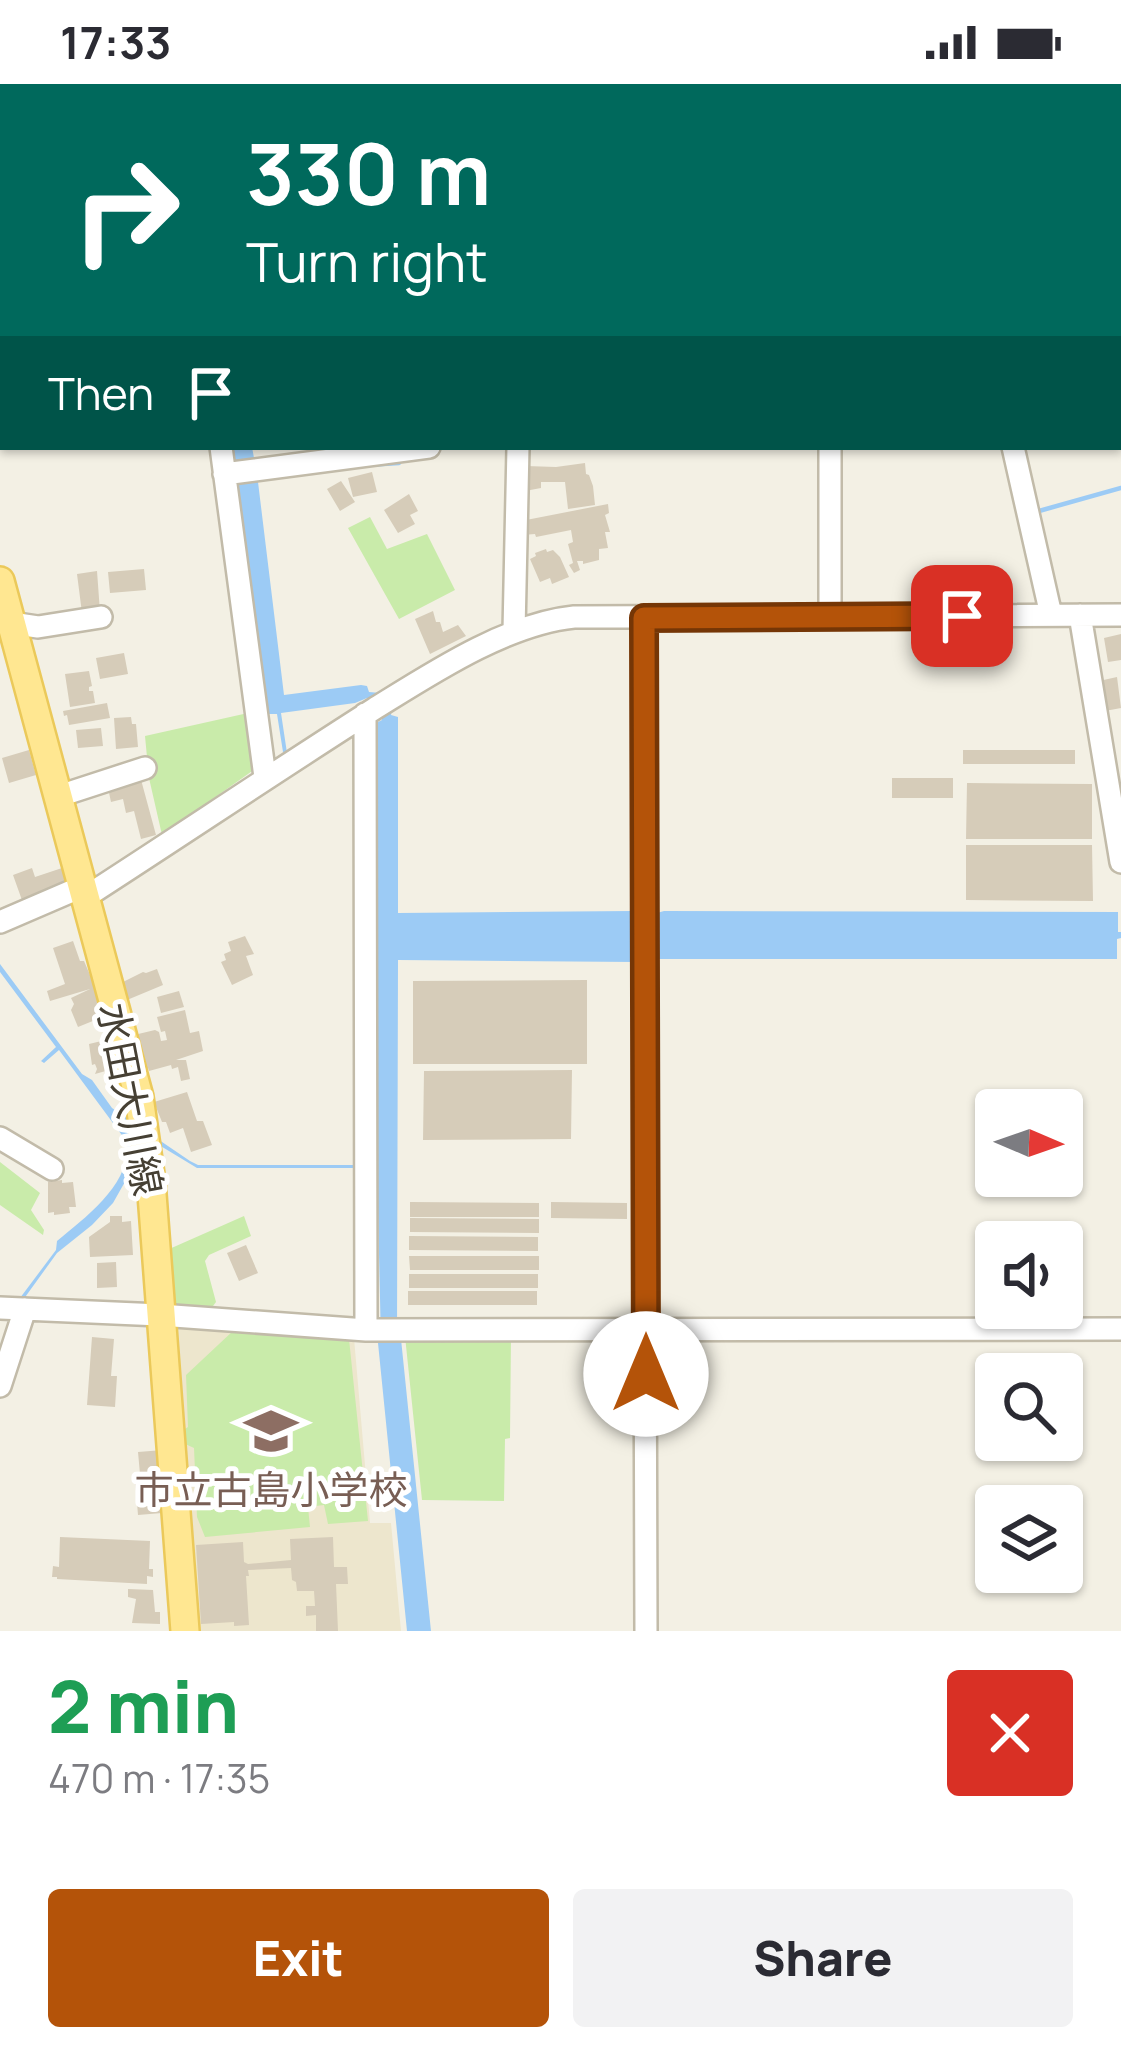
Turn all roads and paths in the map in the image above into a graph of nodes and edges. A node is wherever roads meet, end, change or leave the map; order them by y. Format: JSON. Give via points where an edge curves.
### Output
{"nodes":[{"id":1,"x":222,"y":450,"type":"edge"},
{"id":2,"x":407,"y":450,"type":"edge"},
{"id":3,"x":518,"y":450,"type":"edge"},
{"id":4,"x":830,"y":450,"type":"edge"},
{"id":5,"x":1014,"y":450,"type":"edge"},
{"id":6,"x":228,"y":474,"type":"junction"},
{"id":7,"x":4,"y":602,"type":"edge"},
{"id":8,"x":1051,"y":615,"type":"junction"},
{"id":9,"x":1081,"y":615,"type":"junction"},
{"id":10,"x":1121,"y":615,"type":"edge"},
{"id":11,"x":101,"y":617,"type":"dead end"},
{"id":12,"x":830,"y":617,"type":"junction"},
{"id":13,"x":644,"y":618,"type":"junction"},
{"id":14,"x":514,"y":632,"type":"junction"},
{"id":15,"x":367,"y":713,"type":"junction"},
{"id":16,"x":145,"y":768,"type":"dead end"},
{"id":17,"x":266,"y":778,"type":"junction"},
{"id":18,"x":59,"y":796,"type":"junction"},
{"id":19,"x":1121,"y":862,"type":"edge"},
{"id":20,"x":86,"y":893,"type":"junction"},
{"id":21,"x":0,"y":922,"type":"edge"},
{"id":22,"x":0,"y":1138,"type":"edge"},
{"id":23,"x":52,"y":1169,"type":"dead end"},
{"id":24,"x":0,"y":1308,"type":"edge"},
{"id":25,"x":25,"y":1309,"type":"junction"},
{"id":26,"x":160,"y":1315,"type":"junction"},
{"id":27,"x":1121,"y":1328,"type":"edge"},
{"id":28,"x":370,"y":1330,"type":"junction"},
{"id":29,"x":646,"y":1331,"type":"junction"},
{"id":30,"x":0,"y":1385,"type":"edge"},
{"id":31,"x":185,"y":1631,"type":"edge"},
{"id":32,"x":646,"y":1631,"type":"edge"}],
"edges":[{"from":1,"to":6,"type":"street"},
{"from":2,"to":6,"type":"street"},
{"from":3,"to":14,"type":"street"},
{"from":4,"to":12,"type":"street"},
{"from":5,"to":8,"type":"street"},
{"from":6,"to":17,"type":"street"},
{"from":7,"to":11,"type":"street","via":[[38,627]]},
{"from":7,"to":18,"type":"main road","name":"水田大川線"},
{"from":8,"to":9,"type":"street"},
{"from":8,"to":12,"type":"street"},
{"from":9,"to":10,"type":"street"},
{"from":9,"to":19,"type":"street"},
{"from":12,"to":13,"type":"street"},
{"from":13,"to":14,"type":"street","via":[[562,618]]},
{"from":13,"to":29,"type":"street"},
{"from":14,"to":15,"type":"street"},
{"from":15,"to":17,"type":"street"},
{"from":15,"to":28,"type":"street"},
{"from":16,"to":18,"type":"street"},
{"from":17,"to":20,"type":"street"},
{"from":18,"to":20,"type":"main road","name":"水田大川線"},
{"from":20,"to":21,"type":"street","via":[[72,891]]},
{"from":20,"to":26,"type":"main road","name":"水田大川線","via":[[139,1097]]},
{"from":22,"to":23,"type":"street"},
{"from":24,"to":25,"type":"street"},
{"from":25,"to":26,"type":"street"},
{"from":25,"to":30,"type":"street"},
{"from":26,"to":28,"type":"street"},
{"from":26,"to":31,"type":"main road","name":"水田大川線"},
{"from":27,"to":29,"type":"street"},
{"from":28,"to":29,"type":"street"},
{"from":29,"to":32,"type":"street"}]}
